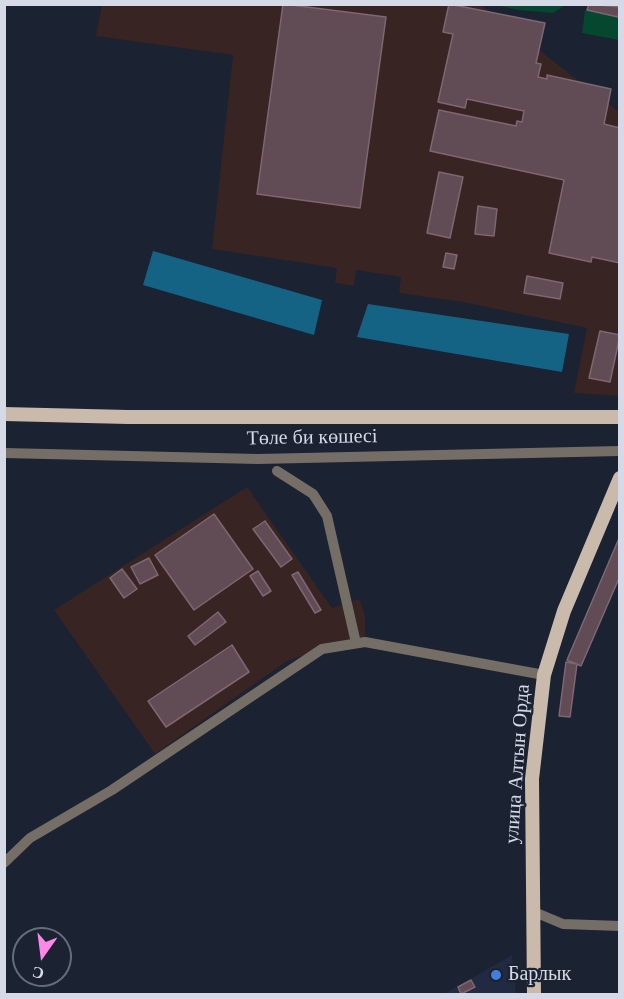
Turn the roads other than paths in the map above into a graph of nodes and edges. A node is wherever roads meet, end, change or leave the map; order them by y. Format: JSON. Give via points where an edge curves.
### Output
{"nodes":[{"id":1,"x":4,"y":414,"type":"edge"},
{"id":2,"x":620,"y":417,"type":"edge"},
{"id":3,"x":620,"y":451,"type":"edge"},
{"id":4,"x":4,"y":453,"type":"edge"},
{"id":5,"x":278,"y":471,"type":"dead end"},
{"id":6,"x":620,"y":478,"type":"edge"},
{"id":7,"x":356,"y":643,"type":"junction"},
{"id":8,"x":544,"y":675,"type":"junction"},
{"id":9,"x":4,"y":863,"type":"edge"},
{"id":10,"x":532,"y":911,"type":"junction"},
{"id":11,"x":620,"y":926,"type":"edge"},
{"id":12,"x":534,"y":994,"type":"edge"}],
"edges":[{"from":1,"to":2,"type":"main road","name":"Төле би көшесі"},
{"from":3,"to":4,"type":"street","name":"Төле би көшесі","via":[[258,459]]},
{"from":5,"to":7,"type":"street","via":[[313,494],[327,516]]},
{"from":6,"to":8,"type":"main road","name":"улица Алтын Орда","via":[[564,611]]},
{"from":7,"to":8,"type":"street"},
{"from":7,"to":9,"type":"street","via":[[322,649],[112,790],[30,838]]},
{"from":8,"to":10,"type":"main road","name":"улица Алтын Орда","via":[[532,779]]},
{"from":10,"to":11,"type":"street","via":[[563,924]]},
{"from":10,"to":12,"type":"main road","name":"улица Алтын Орда"}]}
